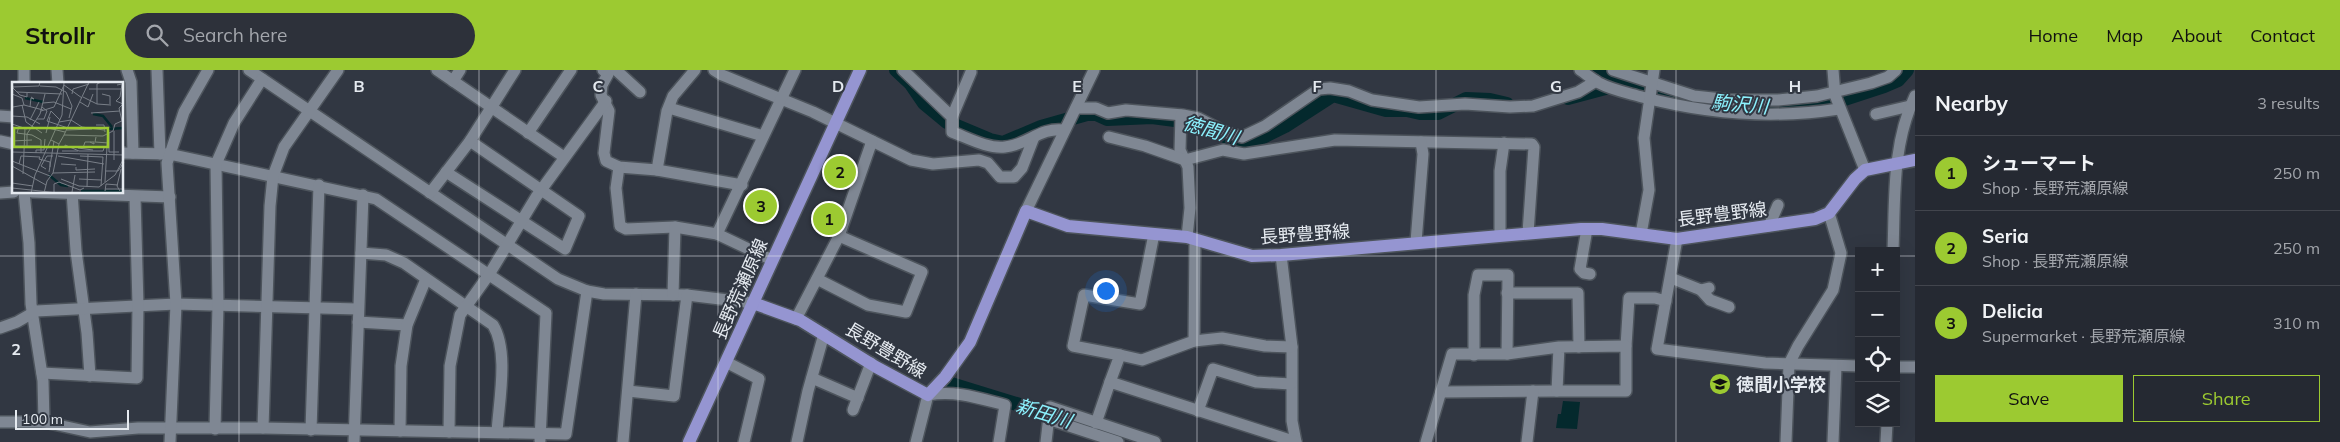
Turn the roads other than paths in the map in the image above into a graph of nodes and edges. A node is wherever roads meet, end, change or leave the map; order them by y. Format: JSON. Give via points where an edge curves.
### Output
{"nodes":[{"id":1,"x":127,"y":70,"type":"edge"},
{"id":2,"x":157,"y":70,"type":"edge"},
{"id":3,"x":208,"y":70,"type":"edge"},
{"id":4,"x":250,"y":70,"type":"edge"},
{"id":5,"x":338,"y":70,"type":"edge"},
{"id":6,"x":437,"y":70,"type":"edge"},
{"id":7,"x":460,"y":70,"type":"edge"},
{"id":8,"x":515,"y":70,"type":"edge"},
{"id":9,"x":571,"y":70,"type":"edge"},
{"id":10,"x":695,"y":70,"type":"edge"},
{"id":11,"x":714,"y":70,"type":"edge"},
{"id":12,"x":795,"y":70,"type":"edge"},
{"id":13,"x":860,"y":70,"type":"edge"},
{"id":14,"x":903,"y":70,"type":"edge"},
{"id":15,"x":1094,"y":70,"type":"edge"},
{"id":16,"x":1580,"y":70,"type":"edge"},
{"id":17,"x":1612,"y":70,"type":"edge"},
{"id":18,"x":1654,"y":70,"type":"edge"},
{"id":19,"x":1833,"y":70,"type":"edge"},
{"id":20,"x":1896,"y":70,"type":"edge"},
{"id":21,"x":609,"y":71,"type":"edge"},
{"id":22,"x":971,"y":72,"type":"dead end"},
{"id":23,"x":262,"y":79,"type":"junction"},
{"id":24,"x":453,"y":81,"type":"junction"},
{"id":25,"x":1597,"y":82,"type":"junction"},
{"id":26,"x":1651,"y":91,"type":"junction"},
{"id":27,"x":640,"y":92,"type":"dead end"},
{"id":28,"x":781,"y":100,"type":"junction"},
{"id":29,"x":1837,"y":100,"type":"junction"},
{"id":30,"x":606,"y":101,"type":"junction"},
{"id":31,"x":1912,"y":101,"type":"edge"},
{"id":32,"x":490,"y":107,"type":"junction"},
{"id":33,"x":669,"y":108,"type":"junction"},
{"id":34,"x":127,"y":111,"type":"edge"},
{"id":35,"x":1074,"y":111,"type":"junction"},
{"id":36,"x":311,"y":112,"type":"junction"},
{"id":37,"x":1876,"y":114,"type":"dead end"},
{"id":38,"x":1181,"y":119,"type":"junction"},
{"id":39,"x":952,"y":122,"type":"junction"},
{"id":40,"x":835,"y":123,"type":"junction"},
{"id":41,"x":1065,"y":128,"type":"junction"},
{"id":42,"x":528,"y":132,"type":"junction"},
{"id":43,"x":763,"y":136,"type":"junction"},
{"id":44,"x":1034,"y":137,"type":"junction"},
{"id":45,"x":1108,"y":137,"type":"dead end"},
{"id":46,"x":470,"y":141,"type":"junction"},
{"id":47,"x":872,"y":141,"type":"junction"},
{"id":48,"x":1422,"y":142,"type":"junction"},
{"id":49,"x":1504,"y":142,"type":"junction"},
{"id":50,"x":128,"y":153,"type":"edge"},
{"id":51,"x":164,"y":154,"type":"junction"},
{"id":52,"x":564,"y":157,"type":"junction"},
{"id":53,"x":1185,"y":160,"type":"junction"},
{"id":54,"x":1915,"y":160,"type":"edge"},
{"id":55,"x":216,"y":164,"type":"junction"},
{"id":56,"x":1896,"y":165,"type":"junction"},
{"id":57,"x":619,"y":167,"type":"junction"},
{"id":58,"x":657,"y":170,"type":"junction"},
{"id":59,"x":1865,"y":170,"type":"junction"},
{"id":60,"x":446,"y":172,"type":"junction"},
{"id":61,"x":273,"y":176,"type":"junction"},
{"id":62,"x":319,"y":185,"type":"junction"},
{"id":63,"x":742,"y":185,"type":"junction"},
{"id":64,"x":542,"y":190,"type":"junction"},
{"id":65,"x":430,"y":193,"type":"junction"},
{"id":66,"x":24,"y":194,"type":"edge"},
{"id":67,"x":72,"y":194,"type":"edge"},
{"id":68,"x":88,"y":194,"type":"edge"},
{"id":69,"x":363,"y":195,"type":"junction"},
{"id":70,"x":135,"y":197,"type":"junction"},
{"id":71,"x":170,"y":197,"type":"junction"},
{"id":72,"x":1778,"y":204,"type":"dead end"},
{"id":73,"x":1026,"y":211,"type":"junction"},
{"id":74,"x":1829,"y":213,"type":"junction"},
{"id":75,"x":522,"y":221,"type":"junction"},
{"id":76,"x":1769,"y":226,"type":"junction"},
{"id":77,"x":675,"y":227,"type":"junction"},
{"id":78,"x":1587,"y":229,"type":"junction"},
{"id":79,"x":1528,"y":233,"type":"junction"},
{"id":80,"x":717,"y":234,"type":"junction"},
{"id":81,"x":1154,"y":234,"type":"junction"},
{"id":82,"x":1641,"y":234,"type":"junction"},
{"id":83,"x":839,"y":236,"type":"junction"},
{"id":84,"x":1500,"y":236,"type":"junction"},
{"id":85,"x":1677,"y":238,"type":"junction"},
{"id":86,"x":1191,"y":239,"type":"junction"},
{"id":87,"x":1416,"y":242,"type":"junction"},
{"id":88,"x":507,"y":245,"type":"junction"},
{"id":89,"x":1893,"y":247,"type":"edge"},
{"id":90,"x":361,"y":253,"type":"junction"},
{"id":91,"x":1280,"y":255,"type":"junction"},
{"id":92,"x":772,"y":260,"type":"junction"},
{"id":93,"x":490,"y":273,"type":"junction"},
{"id":94,"x":1590,"y":274,"type":"dead end"},
{"id":95,"x":1671,"y":278,"type":"junction"},
{"id":96,"x":817,"y":279,"type":"junction"},
{"id":97,"x":426,"y":280,"type":"junction"},
{"id":98,"x":587,"y":291,"type":"junction"},
{"id":99,"x":1507,"y":293,"type":"junction"},
{"id":100,"x":636,"y":294,"type":"junction"},
{"id":101,"x":673,"y":295,"type":"junction"},
{"id":102,"x":687,"y":295,"type":"junction"},
{"id":103,"x":1666,"y":301,"type":"junction"},
{"id":104,"x":753,"y":303,"type":"junction"},
{"id":105,"x":176,"y":304,"type":"junction"},
{"id":106,"x":138,"y":305,"type":"junction"},
{"id":107,"x":218,"y":305,"type":"junction"},
{"id":108,"x":267,"y":306,"type":"junction"},
{"id":109,"x":467,"y":306,"type":"junction"},
{"id":110,"x":1729,"y":307,"type":"dead end"},
{"id":111,"x":314,"y":308,"type":"junction"},
{"id":112,"x":358,"y":309,"type":"junction"},
{"id":113,"x":84,"y":310,"type":"junction"},
{"id":114,"x":33,"y":313,"type":"junction"},
{"id":115,"x":796,"y":319,"type":"junction"},
{"id":116,"x":358,"y":322,"type":"junction"},
{"id":117,"x":407,"y":325,"type":"junction"},
{"id":118,"x":0,"y":328,"type":"edge"},
{"id":119,"x":824,"y":334,"type":"junction"},
{"id":120,"x":1194,"y":341,"type":"junction"},
{"id":121,"x":1626,"y":346,"type":"junction"},
{"id":122,"x":1292,"y":347,"type":"junction"},
{"id":123,"x":1559,"y":347,"type":"junction"},
{"id":124,"x":1579,"y":347,"type":"junction"},
{"id":125,"x":1507,"y":354,"type":"junction"},
{"id":126,"x":1120,"y":355,"type":"junction"},
{"id":127,"x":1474,"y":355,"type":"junction"},
{"id":128,"x":726,"y":362,"type":"junction"},
{"id":129,"x":871,"y":364,"type":"junction"},
{"id":130,"x":1789,"y":364,"type":"junction"},
{"id":131,"x":1836,"y":366,"type":"junction"},
{"id":132,"x":1855,"y":366,"type":"edge"},
{"id":133,"x":1900,"y":367,"type":"edge"},
{"id":134,"x":1915,"y":368,"type":"edge"},
{"id":135,"x":42,"y":373,"type":"junction"},
{"id":136,"x":90,"y":376,"type":"junction"},
{"id":137,"x":812,"y":378,"type":"junction"},
{"id":138,"x":1110,"y":382,"type":"junction"},
{"id":139,"x":1291,"y":384,"type":"junction"},
{"id":140,"x":628,"y":391,"type":"junction"},
{"id":141,"x":1533,"y":391,"type":"junction"},
{"id":142,"x":1557,"y":391,"type":"junction"},
{"id":143,"x":1441,"y":392,"type":"junction"},
{"id":144,"x":928,"y":395,"type":"junction"},
{"id":145,"x":858,"y":398,"type":"junction"},
{"id":146,"x":853,"y":410,"type":"dead end"},
{"id":147,"x":1198,"y":411,"type":"junction"},
{"id":148,"x":1048,"y":419,"type":"junction"},
{"id":149,"x":0,"y":422,"type":"edge"},
{"id":150,"x":44,"y":422,"type":"junction"},
{"id":151,"x":1096,"y":423,"type":"junction"},
{"id":152,"x":1887,"y":427,"type":"edge"},
{"id":153,"x":263,"y":428,"type":"junction"},
{"id":154,"x":170,"y":429,"type":"junction"},
{"id":155,"x":215,"y":429,"type":"junction"},
{"id":156,"x":311,"y":430,"type":"junction"},
{"id":157,"x":400,"y":431,"type":"junction"},
{"id":158,"x":449,"y":432,"type":"junction"},
{"id":159,"x":498,"y":432,"type":"junction"},
{"id":160,"x":90,"y":437,"type":"edge"},
{"id":161,"x":354,"y":437,"type":"edge"},
{"id":162,"x":540,"y":438,"type":"edge"},
{"id":163,"x":170,"y":442,"type":"edge"},
{"id":164,"x":623,"y":442,"type":"edge"},
{"id":165,"x":689,"y":442,"type":"edge"},
{"id":166,"x":744,"y":442,"type":"edge"},
{"id":167,"x":797,"y":442,"type":"edge"},
{"id":168,"x":916,"y":442,"type":"edge"},
{"id":169,"x":999,"y":442,"type":"edge"},
{"id":170,"x":1046,"y":442,"type":"edge"},
{"id":171,"x":1118,"y":442,"type":"edge"},
{"id":172,"x":1155,"y":442,"type":"edge"},
{"id":173,"x":1426,"y":442,"type":"edge"},
{"id":174,"x":1527,"y":442,"type":"edge"},
{"id":175,"x":1786,"y":442,"type":"edge"},
{"id":176,"x":1833,"y":442,"type":"edge"},
{"id":177,"x":1886,"y":442,"type":"edge"}],
"edges":[{"from":1,"to":34,"type":"street","via":[[131,82]]},
{"from":2,"to":51,"type":"street"},
{"from":3,"to":51,"type":"street"},
{"from":4,"to":23,"type":"street"},
{"from":5,"to":36,"type":"street"},
{"from":6,"to":24,"type":"street"},
{"from":7,"to":24,"type":"street"},
{"from":8,"to":32,"type":"street"},
{"from":9,"to":42,"type":"street"},
{"from":10,"to":33,"type":"street","via":[[674,96]]},
{"from":11,"to":28,"type":"street"},
{"from":12,"to":28,"type":"street"},
{"from":13,"to":40,"type":"main road","name":"長野荒瀬原線"},
{"from":14,"to":39,"type":"street"},
{"from":15,"to":35,"type":"street"},
{"from":16,"to":25,"type":"street"},
{"from":17,"to":26,"type":"street"},
{"from":18,"to":26,"type":"street"},
{"from":19,"to":29,"type":"street"},
{"from":20,"to":29,"type":"street","via":[[1888,77]]},
{"from":21,"to":27,"type":"street"},
{"from":21,"to":30,"type":"street","via":[[602,85],[601,95]]},
{"from":22,"to":39,"type":"street"},
{"from":23,"to":36,"type":"street"},
{"from":23,"to":55,"type":"street","via":[[234,124]]},
{"from":24,"to":32,"type":"street"},
{"from":25,"to":26,"type":"street","via":[[1611,88]]},
{"from":25,"to":38,"type":"street","via":[[1578,92],[1533,106],[1510,107],[1465,104],[1419,107],[1372,100],[1349,91],[1319,89],[1260,130],[1242,137],[1198,118]]},
{"from":26,"to":29,"type":"street","via":[[1731,100],[1817,96]]},
{"from":26,"to":29,"type":"street","via":[[1718,112],[1787,113]]},
{"from":26,"to":82,"type":"street","via":[[1644,138],[1649,190]]},
{"from":28,"to":40,"type":"street"},
{"from":28,"to":43,"type":"street"},
{"from":29,"to":59,"type":"street"},
{"from":30,"to":52,"type":"street"},
{"from":30,"to":57,"type":"street","via":[[609,111],[604,153],[606,161]]},
{"from":31,"to":37,"type":"street"},
{"from":31,"to":56,"type":"street","via":[[1902,129]]},
{"from":32,"to":42,"type":"street"},
{"from":32,"to":46,"type":"street"},
{"from":33,"to":43,"type":"street"},
{"from":33,"to":58,"type":"street"},
{"from":34,"to":50,"type":"street"},
{"from":35,"to":38,"type":"street","via":[[1096,108],[1108,113],[1126,110]]},
{"from":35,"to":41,"type":"street"},
{"from":36,"to":61,"type":"street","via":[[284,147]]},
{"from":36,"to":65,"type":"street"},
{"from":38,"to":53,"type":"street","via":[[1180,150]]},
{"from":39,"to":44,"type":"street","via":[[952,132],[1003,148]]},
{"from":40,"to":47,"type":"street"},
{"from":40,"to":92,"type":"main road","name":"長野荒瀬原線"},
{"from":41,"to":44,"type":"street","via":[[1053,128]]},
{"from":41,"to":73,"type":"street"},
{"from":42,"to":52,"type":"street"},
{"from":43,"to":63,"type":"street"},
{"from":44,"to":47,"type":"street","via":[[1022,168],[1014,177],[1000,177],[988,163],[979,160],[933,164],[912,160]]},
{"from":45,"to":53,"type":"street"},
{"from":46,"to":60,"type":"street"},
{"from":46,"to":64,"type":"street"},
{"from":47,"to":83,"type":"street"},
{"from":48,"to":49,"type":"street"},
{"from":48,"to":53,"type":"street","via":[[1335,140],[1244,154],[1223,150]]},
{"from":48,"to":87,"type":"street"},
{"from":49,"to":79,"type":"street","via":[[1532,144],[1534,147]]},
{"from":49,"to":84,"type":"street","via":[[1500,171]]},
{"from":50,"to":51,"type":"street"},
{"from":51,"to":55,"type":"street"},
{"from":51,"to":71,"type":"street"},
{"from":52,"to":64,"type":"street"},
{"from":53,"to":86,"type":"street"},
{"from":54,"to":56,"type":"main road"},
{"from":55,"to":61,"type":"street"},
{"from":55,"to":107,"type":"street"},
{"from":56,"to":59,"type":"main road"},
{"from":56,"to":89,"type":"street"},
{"from":57,"to":58,"type":"street"},
{"from":57,"to":77,"type":"street","via":[[616,188],[620,226],[626,229]]},
{"from":58,"to":63,"type":"street"},
{"from":59,"to":74,"type":"main road"},
{"from":60,"to":65,"type":"street"},
{"from":60,"to":75,"type":"street"},
{"from":61,"to":62,"type":"street"},
{"from":61,"to":108,"type":"street"},
{"from":62,"to":69,"type":"street"},
{"from":62,"to":111,"type":"street"},
{"from":63,"to":80,"type":"street"},
{"from":64,"to":75,"type":"street"},
{"from":64,"to":75,"type":"street","via":[[580,216],[565,248]]},
{"from":65,"to":88,"type":"street"},
{"from":66,"to":114,"type":"street"},
{"from":67,"to":113,"type":"street"},
{"from":68,"to":70,"type":"street"},
{"from":69,"to":90,"type":"street"},
{"from":69,"to":93,"type":"street","via":[[400,213]]},
{"from":70,"to":71,"type":"street"},
{"from":70,"to":106,"type":"street"},
{"from":71,"to":105,"type":"street"},
{"from":72,"to":76,"type":"street"},
{"from":73,"to":81,"type":"main road","name":"長野豊野線","via":[[1068,226]]},
{"from":73,"to":144,"type":"main road","name":"長野豊野線","via":[[970,342]]},
{"from":74,"to":76,"type":"main road","name":"長野豊野線","via":[[1815,219]]},
{"from":74,"to":130,"type":"street","via":[[1841,253],[1834,290]]},
{"from":75,"to":88,"type":"street"},
{"from":76,"to":85,"type":"main road","name":"長野豊野線"},
{"from":77,"to":80,"type":"street"},
{"from":77,"to":101,"type":"street"},
{"from":78,"to":79,"type":"main road","name":"長野豊野線"},
{"from":78,"to":82,"type":"main road","name":"長野豊野線"},
{"from":78,"to":94,"type":"street","via":[[1580,269]]},
{"from":79,"to":84,"type":"main road","name":"長野豊野線"},
{"from":80,"to":92,"type":"street"},
{"from":81,"to":86,"type":"main road","name":"長野豊野線"},
{"from":81,"to":126,"type":"street","via":[[1140,304],[1084,295],[1073,346]]},
{"from":82,"to":85,"type":"main road","name":"長野豊野線"},
{"from":83,"to":96,"type":"street"},
{"from":83,"to":96,"type":"street","via":[[922,272],[906,312],[868,305]]},
{"from":84,"to":87,"type":"main road","name":"長野豊野線"},
{"from":85,"to":95,"type":"street"},
{"from":86,"to":91,"type":"main road","name":"長野豊野線","via":[[1252,256]]},
{"from":86,"to":120,"type":"street"},
{"from":87,"to":91,"type":"main road","name":"長野豊野線"},
{"from":88,"to":93,"type":"street"},
{"from":88,"to":98,"type":"street","via":[[558,279]]},
{"from":90,"to":97,"type":"street","via":[[386,255],[404,263]]},
{"from":90,"to":112,"type":"street"},
{"from":91,"to":122,"type":"street"},
{"from":92,"to":104,"type":"main road","name":"長野荒瀬原線"},
{"from":93,"to":109,"type":"street"},
{"from":93,"to":162,"type":"street","via":[[546,313]]},
{"from":95,"to":103,"type":"street"},
{"from":95,"to":110,"type":"street","via":[[1705,289],[1710,300]]},
{"from":96,"to":115,"type":"street"},
{"from":97,"to":109,"type":"street"},
{"from":97,"to":117,"type":"street"},
{"from":98,"to":100,"type":"street"},
{"from":98,"to":162,"type":"street","via":[[566,434]]},
{"from":99,"to":124,"type":"street","via":[[1578,294]]},
{"from":99,"to":125,"type":"street"},
{"from":99,"to":127,"type":"street","via":[[1508,274],[1478,274],[1474,295]]},
{"from":100,"to":101,"type":"street"},
{"from":100,"to":140,"type":"street"},
{"from":101,"to":102,"type":"street"},
{"from":102,"to":104,"type":"street"},
{"from":102,"to":140,"type":"street","via":[[674,396]]},
{"from":103,"to":121,"type":"street","via":[[1629,298]]},
{"from":103,"to":130,"type":"street","via":[[1657,349],[1765,364]]},
{"from":104,"to":115,"type":"main road","name":"長野豊野線"},
{"from":104,"to":128,"type":"main road","name":"長野荒瀬原線"},
{"from":105,"to":106,"type":"street"},
{"from":105,"to":107,"type":"street"},
{"from":105,"to":154,"type":"street"},
{"from":106,"to":113,"type":"street"},
{"from":106,"to":136,"type":"street","via":[[137,378]]},
{"from":107,"to":108,"type":"street"},
{"from":107,"to":155,"type":"street"},
{"from":108,"to":111,"type":"street"},
{"from":108,"to":153,"type":"street"},
{"from":109,"to":158,"type":"street","via":[[460,315],[451,358]]},
{"from":109,"to":159,"type":"street","via":[[493,325],[500,336]]},
{"from":111,"to":112,"type":"street"},
{"from":111,"to":156,"type":"street"},
{"from":112,"to":116,"type":"street"},
{"from":113,"to":114,"type":"street"},
{"from":113,"to":136,"type":"street"},
{"from":114,"to":118,"type":"street"},
{"from":114,"to":135,"type":"street"},
{"from":115,"to":119,"type":"main road","name":"長野豊野線"},
{"from":116,"to":117,"type":"street"},
{"from":116,"to":161,"type":"street"},
{"from":117,"to":157,"type":"street","via":[[401,366]]},
{"from":119,"to":129,"type":"main road","name":"長野豊野線"},
{"from":119,"to":137,"type":"street"},
{"from":120,"to":122,"type":"street","via":[[1222,338]]},
{"from":120,"to":126,"type":"street","via":[[1142,360]]},
{"from":121,"to":124,"type":"street"},
{"from":121,"to":142,"type":"street","via":[[1626,391]]},
{"from":122,"to":139,"type":"street"},
{"from":123,"to":124,"type":"street"},
{"from":123,"to":125,"type":"street"},
{"from":123,"to":142,"type":"street"},
{"from":125,"to":127,"type":"street"},
{"from":126,"to":138,"type":"street"},
{"from":127,"to":143,"type":"street","via":[[1452,354]]},
{"from":128,"to":165,"type":"main road","name":"長野荒瀬原線"},
{"from":128,"to":166,"type":"street","via":[[759,379]]},
{"from":129,"to":144,"type":"main road","name":"長野豊野線"},
{"from":129,"to":145,"type":"street"},
{"from":130,"to":131,"type":"street"},
{"from":130,"to":175,"type":"street"},
{"from":131,"to":132,"type":"street"},
{"from":131,"to":176,"type":"street"},
{"from":133,"to":134,"type":"street"},
{"from":135,"to":136,"type":"street"},
{"from":135,"to":150,"type":"street"},
{"from":137,"to":145,"type":"street"},
{"from":137,"to":167,"type":"street"},
{"from":138,"to":147,"type":"street"},
{"from":138,"to":151,"type":"street"},
{"from":139,"to":147,"type":"street","via":[[1256,382],[1213,369]]},
{"from":139,"to":147,"type":"street","via":[[1296,442]]},
{"from":140,"to":164,"type":"street"},
{"from":141,"to":142,"type":"street"},
{"from":141,"to":143,"type":"street"},
{"from":141,"to":174,"type":"street"},
{"from":143,"to":173,"type":"street"},
{"from":144,"to":168,"type":"street"},
{"from":144,"to":169,"type":"street","via":[[958,392],[1004,405]]},
{"from":145,"to":146,"type":"street"},
{"from":148,"to":151,"type":"street","via":[[1050,407]]},
{"from":148,"to":170,"type":"street"},
{"from":148,"to":171,"type":"street"},
{"from":149,"to":150,"type":"street"},
{"from":150,"to":160,"type":"street"},
{"from":151,"to":172,"type":"street"},
{"from":152,"to":177,"type":"street"},
{"from":153,"to":155,"type":"street"},
{"from":153,"to":156,"type":"street"},
{"from":154,"to":155,"type":"street"},
{"from":154,"to":160,"type":"street","via":[[138,428]]},
{"from":154,"to":163,"type":"street"},
{"from":156,"to":161,"type":"street"},
{"from":157,"to":158,"type":"street"},
{"from":157,"to":161,"type":"street"},
{"from":158,"to":159,"type":"street"},
{"from":159,"to":162,"type":"street"}]}
